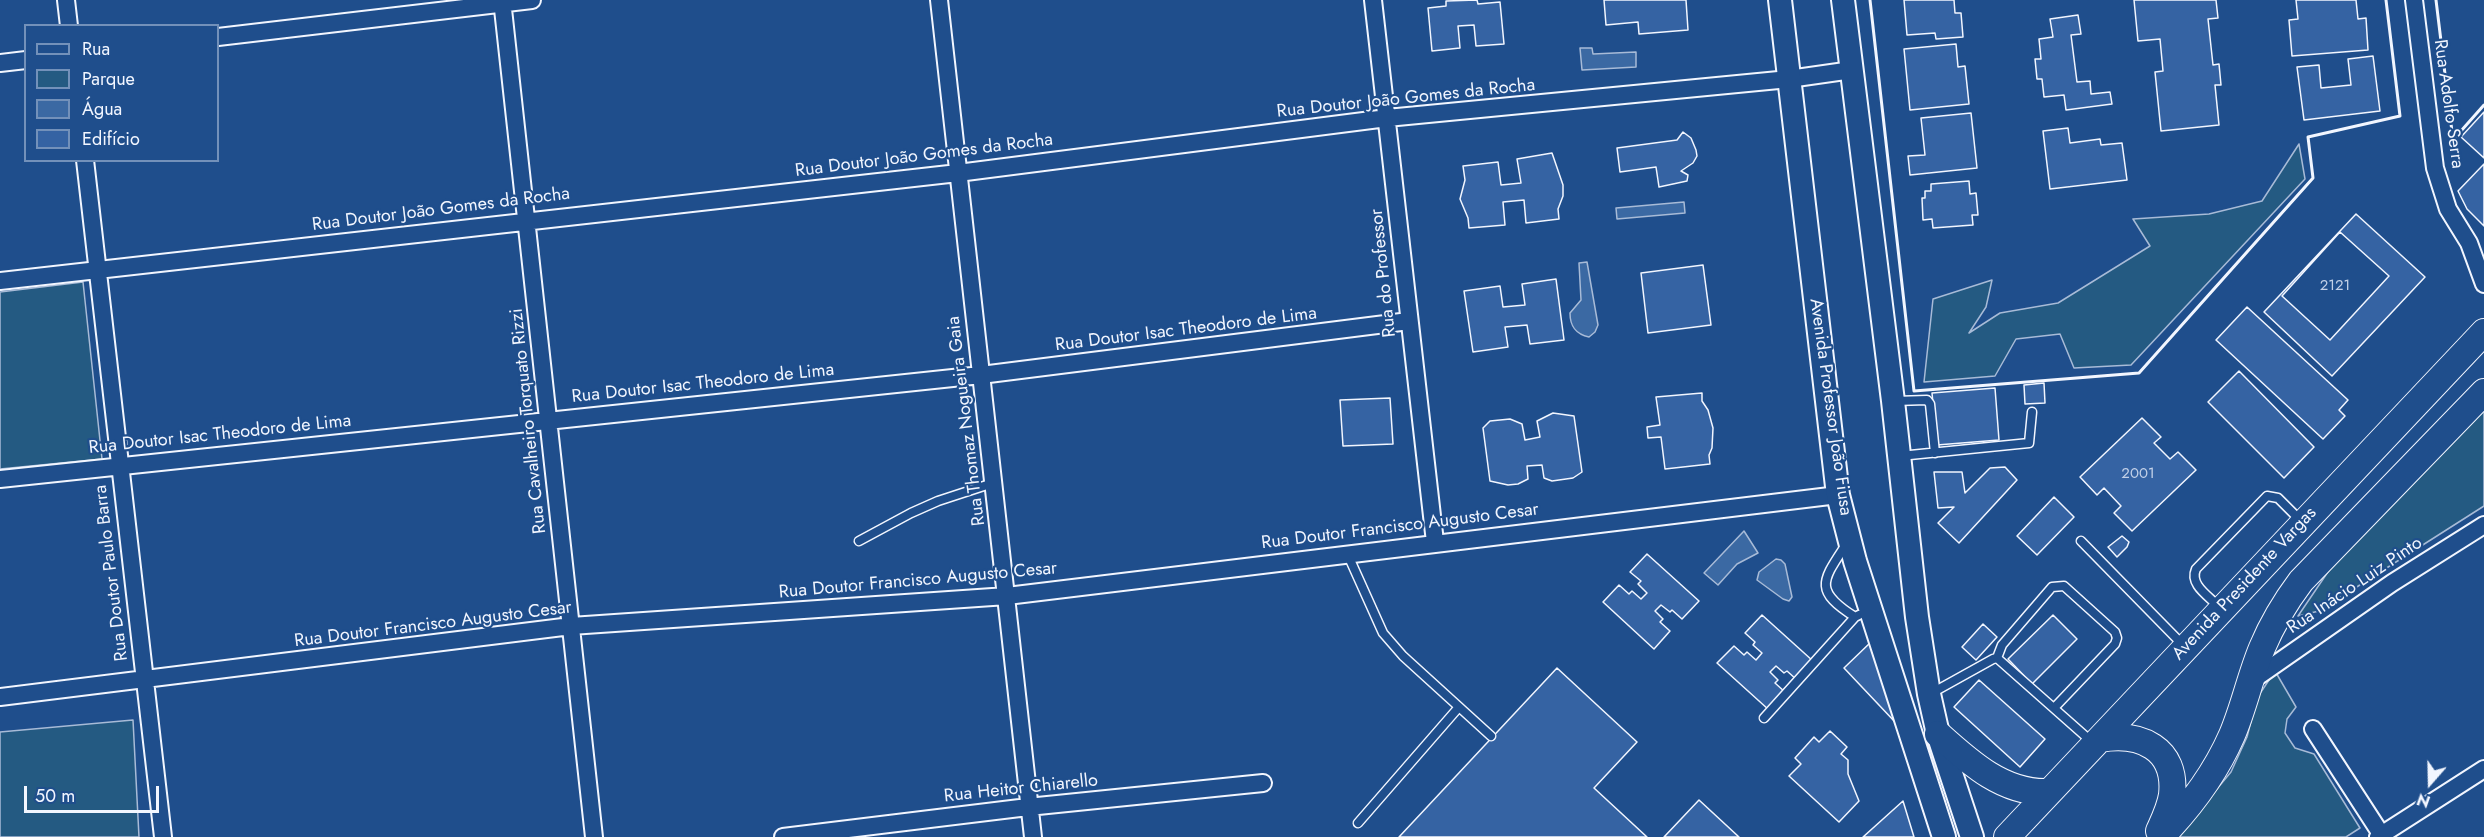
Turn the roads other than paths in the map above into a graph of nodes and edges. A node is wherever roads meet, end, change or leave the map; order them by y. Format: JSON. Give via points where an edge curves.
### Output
{"nodes":[{"id":1,"x":66,"y":0,"type":"edge"},
{"id":2,"x":532,"y":0,"type":"edge"},
{"id":3,"x":939,"y":0,"type":"edge"},
{"id":4,"x":1373,"y":0,"type":"edge"},
{"id":5,"x":1780,"y":0,"type":"edge"},
{"id":6,"x":1843,"y":0,"type":"edge"},
{"id":7,"x":2415,"y":0,"type":"edge"},
{"id":8,"x":502,"y":2,"type":"edge"},
{"id":9,"x":69,"y":24,"type":"edge"},
{"id":10,"x":219,"y":37,"type":"edge"},
{"id":11,"x":24,"y":60,"type":"edge"},
{"id":12,"x":0,"y":63,"type":"edge"},
{"id":13,"x":1851,"y":70,"type":"junction"},
{"id":14,"x":1789,"y":79,"type":"junction"},
{"id":15,"x":1387,"y":118,"type":"junction"},
{"id":16,"x":85,"y":162,"type":"edge"},
{"id":17,"x":958,"y":173,"type":"junction"},
{"id":18,"x":525,"y":220,"type":"junction"},
{"id":19,"x":2476,"y":244,"type":"edge"},
{"id":20,"x":98,"y":270,"type":"junction"},
{"id":21,"x":0,"y":281,"type":"edge"},
{"id":22,"x":2484,"y":284,"type":"edge"},
{"id":23,"x":1409,"y":321,"type":"junction"},
{"id":24,"x":2484,"y":332,"type":"edge"},
{"id":25,"x":981,"y":375,"type":"junction"},
{"id":26,"x":2484,"y":392,"type":"edge"},
{"id":27,"x":1893,"y":401,"type":"junction"},
{"id":28,"x":2032,"y":412,"type":"dead end"},
{"id":29,"x":550,"y":419,"type":"junction"},
{"id":30,"x":1935,"y":453,"type":"junction"},
{"id":31,"x":1900,"y":456,"type":"junction"},
{"id":32,"x":119,"y":465,"type":"junction"},
{"id":33,"x":0,"y":479,"type":"edge"},
{"id":34,"x":993,"y":483,"type":"junction"},
{"id":35,"x":1838,"y":495,"type":"junction"},
{"id":36,"x":2303,"y":523,"type":"junction"},
{"id":37,"x":2484,"y":525,"type":"edge"},
{"id":38,"x":1850,"y":539,"type":"junction"},
{"id":39,"x":859,"y":541,"type":"dead end"},
{"id":40,"x":2081,"y":541,"type":"dead end"},
{"id":41,"x":1435,"y":542,"type":"junction"},
{"id":42,"x":1347,"y":553,"type":"junction"},
{"id":43,"x":1007,"y":596,"type":"junction"},
{"id":44,"x":2222,"y":609,"type":"junction"},
{"id":45,"x":1863,"y":614,"type":"junction"},
{"id":46,"x":571,"y":626,"type":"junction"},
{"id":47,"x":2186,"y":648,"type":"junction"},
{"id":48,"x":1997,"y":658,"type":"junction"},
{"id":49,"x":144,"y":681,"type":"junction"},
{"id":50,"x":2249,"y":682,"type":"junction"},
{"id":51,"x":1929,"y":694,"type":"junction"},
{"id":52,"x":0,"y":697,"type":"edge"},
{"id":53,"x":1459,"y":707,"type":"junction"},
{"id":54,"x":2054,"y":708,"type":"junction"},
{"id":55,"x":1764,"y":718,"type":"dead end"},
{"id":56,"x":2313,"y":729,"type":"dead end"},
{"id":57,"x":1938,"y":734,"type":"junction"},
{"id":58,"x":1491,"y":736,"type":"dead end"},
{"id":59,"x":2097,"y":742,"type":"junction"},
{"id":60,"x":2484,"y":769,"type":"edge"},
{"id":61,"x":1263,"y":783,"type":"dead end"},
{"id":62,"x":2049,"y":792,"type":"junction"},
{"id":63,"x":1028,"y":807,"type":"junction"},
{"id":64,"x":1358,"y":823,"type":"dead end"},
{"id":65,"x":2381,"y":836,"type":"edge"},
{"id":66,"x":163,"y":837,"type":"edge"},
{"id":67,"x":594,"y":837,"type":"edge"},
{"id":68,"x":783,"y":837,"type":"edge"},
{"id":69,"x":1033,"y":837,"type":"edge"},
{"id":70,"x":1944,"y":837,"type":"edge"},
{"id":71,"x":1972,"y":837,"type":"edge"},
{"id":72,"x":2007,"y":837,"type":"edge"},
{"id":73,"x":2158,"y":837,"type":"edge"}],
"edges":[{"from":1,"to":9,"type":"street"},
{"from":2,"to":8,"type":"street"},
{"from":3,"to":17,"type":"street","name":"Rua Thomaz Nogueira Gaia"},
{"from":4,"to":15,"type":"street","name":"Rua do Professor"},
{"from":5,"to":14,"type":"main road","name":"Avenida Professor João Fiusa"},
{"from":6,"to":13,"type":"main road"},
{"from":7,"to":19,"type":"street","name":"Rua Adolfo Serra","via":[[2435,168],[2448,209]]},
{"from":8,"to":10,"type":"street"},
{"from":8,"to":18,"type":"street","name":"Rua Cavalheiro Torquato Rizzi"},
{"from":11,"to":12,"type":"street"},
{"from":13,"to":14,"type":"street","name":"Rua Doutor João Gomes da Rocha"},
{"from":13,"to":27,"type":"main road"},
{"from":14,"to":15,"type":"street","name":"Rua Doutor João Gomes da Rocha"},
{"from":14,"to":35,"type":"main road","name":"Avenida Professor João Fiusa"},
{"from":15,"to":17,"type":"street","name":"Rua Doutor João Gomes da Rocha"},
{"from":15,"to":23,"type":"street","name":"Rua do Professor"},
{"from":16,"to":20,"type":"street","name":"Rua Doutor Paulo Barra"},
{"from":17,"to":18,"type":"street","name":"Rua Doutor João Gomes da Rocha"},
{"from":17,"to":25,"type":"street","name":"Rua Thomaz Nogueira Gaia"},
{"from":18,"to":20,"type":"street","name":"Rua Doutor João Gomes da Rocha"},
{"from":18,"to":29,"type":"street","name":"Rua Cavalheiro Torquato Rizzi"},
{"from":19,"to":22,"type":"street","name":"Rua Adolfo Serra"},
{"from":20,"to":21,"type":"street","name":"Rua Doutor João Gomes da Rocha"},
{"from":20,"to":32,"type":"street","name":"Rua Doutor Paulo Barra"},
{"from":23,"to":25,"type":"street","name":"Rua Doutor Isac Theodoro de Lima"},
{"from":23,"to":41,"type":"street","name":"Rua do Professor"},
{"from":24,"to":36,"type":"main road","name":"Avenida Presidente Vargas"},
{"from":25,"to":29,"type":"street","name":"Rua Doutor Isac Theodoro de Lima"},
{"from":25,"to":34,"type":"street","name":"Rua Thomaz Nogueira Gaia"},
{"from":26,"to":50,"type":"main road","via":[[2301,580],[2274,622]]},
{"from":27,"to":30,"type":"lane","via":[[1927,400]]},
{"from":27,"to":31,"type":"main road"},
{"from":28,"to":30,"type":"lane","via":[[2029,443]]},
{"from":29,"to":32,"type":"street","name":"Rua Doutor Isac Theodoro de Lima"},
{"from":29,"to":46,"type":"street","name":"Rua Cavalheiro Torquato Rizzi"},
{"from":30,"to":31,"type":"lane"},
{"from":31,"to":51,"type":"main road"},
{"from":32,"to":33,"type":"street","name":"Rua Doutor Isac Theodoro de Lima"},
{"from":32,"to":49,"type":"street","name":"Rua Doutor Paulo Barra"},
{"from":34,"to":39,"type":"lane","via":[[938,501]]},
{"from":34,"to":43,"type":"street","name":"Rua Thomaz Nogueira Gaia"},
{"from":35,"to":38,"type":"main road","name":"Avenida Professor João Fiusa"},
{"from":35,"to":41,"type":"street","name":"Rua Doutor Francisco Augusto Cesar"},
{"from":36,"to":44,"type":"main road","name":"Avenida Presidente Vargas"},
{"from":36,"to":44,"type":"lane","via":[[2278,498],[2267,496],[2196,569],[2195,582]]},
{"from":37,"to":50,"type":"street","name":"Rua Inácio Luiz Pinto"},
{"from":38,"to":45,"type":"main road","name":"Avenida Professor João Fiusa"},
{"from":38,"to":45,"type":"lane","via":[[1829,571],[1825,585],[1835,604]]},
{"from":40,"to":47,"type":"lane"},
{"from":41,"to":42,"type":"street","name":"Rua Doutor Francisco Augusto Cesar"},
{"from":42,"to":43,"type":"street","name":"Rua Doutor Francisco Augusto Cesar"},
{"from":42,"to":53,"type":"lane","via":[[1383,633]]},
{"from":43,"to":46,"type":"street","name":"Rua Doutor Francisco Augusto Cesar"},
{"from":43,"to":63,"type":"street","name":"Rua Thomaz Nogueira Gaia"},
{"from":44,"to":47,"type":"main road","name":"Avenida Presidente Vargas"},
{"from":45,"to":55,"type":"lane"},
{"from":45,"to":70,"type":"main road","name":"Avenida Professor João Fiusa"},
{"from":46,"to":49,"type":"street","name":"Rua Doutor Francisco Augusto Cesar"},
{"from":46,"to":67,"type":"street","name":"Rua Cavalheiro Torquato Rizzi"},
{"from":47,"to":59,"type":"main road","name":"Avenida Presidente Vargas"},
{"from":48,"to":51,"type":"lane"},
{"from":48,"to":54,"type":"lane"},
{"from":48,"to":54,"type":"lane","via":[[2002,645],[2052,587],[2064,586],[2117,638]]},
{"from":49,"to":52,"type":"street","name":"Rua Doutor Francisco Augusto Cesar"},
{"from":49,"to":66,"type":"street","name":"Rua Doutor Paulo Barra"},
{"from":50,"to":73,"type":"main road","via":[[2233,733],[2216,767],[2195,798]]},
{"from":51,"to":57,"type":"main road"},
{"from":53,"to":58,"type":"lane"},
{"from":53,"to":64,"type":"lane"},
{"from":54,"to":59,"type":"lane"},
{"from":56,"to":65,"type":"street"},
{"from":57,"to":62,"type":"main road","via":[[1997,780],[2033,793]]},
{"from":57,"to":71,"type":"main road"},
{"from":59,"to":62,"type":"main road","name":"Avenida Presidente Vargas"},
{"from":59,"to":73,"type":"main road","via":[[2123,736],[2141,740],[2167,763],[2172,796]]},
{"from":60,"to":65,"type":"street"},
{"from":61,"to":63,"type":"street","name":"Rua Heitor Chiarello"},
{"from":62,"to":72,"type":"main road","name":"Avenida Presidente Vargas"},
{"from":63,"to":68,"type":"street","name":"Rua Heitor Chiarello"},
{"from":63,"to":69,"type":"street","name":"Rua Thomaz Nogueira Gaia"}]}
